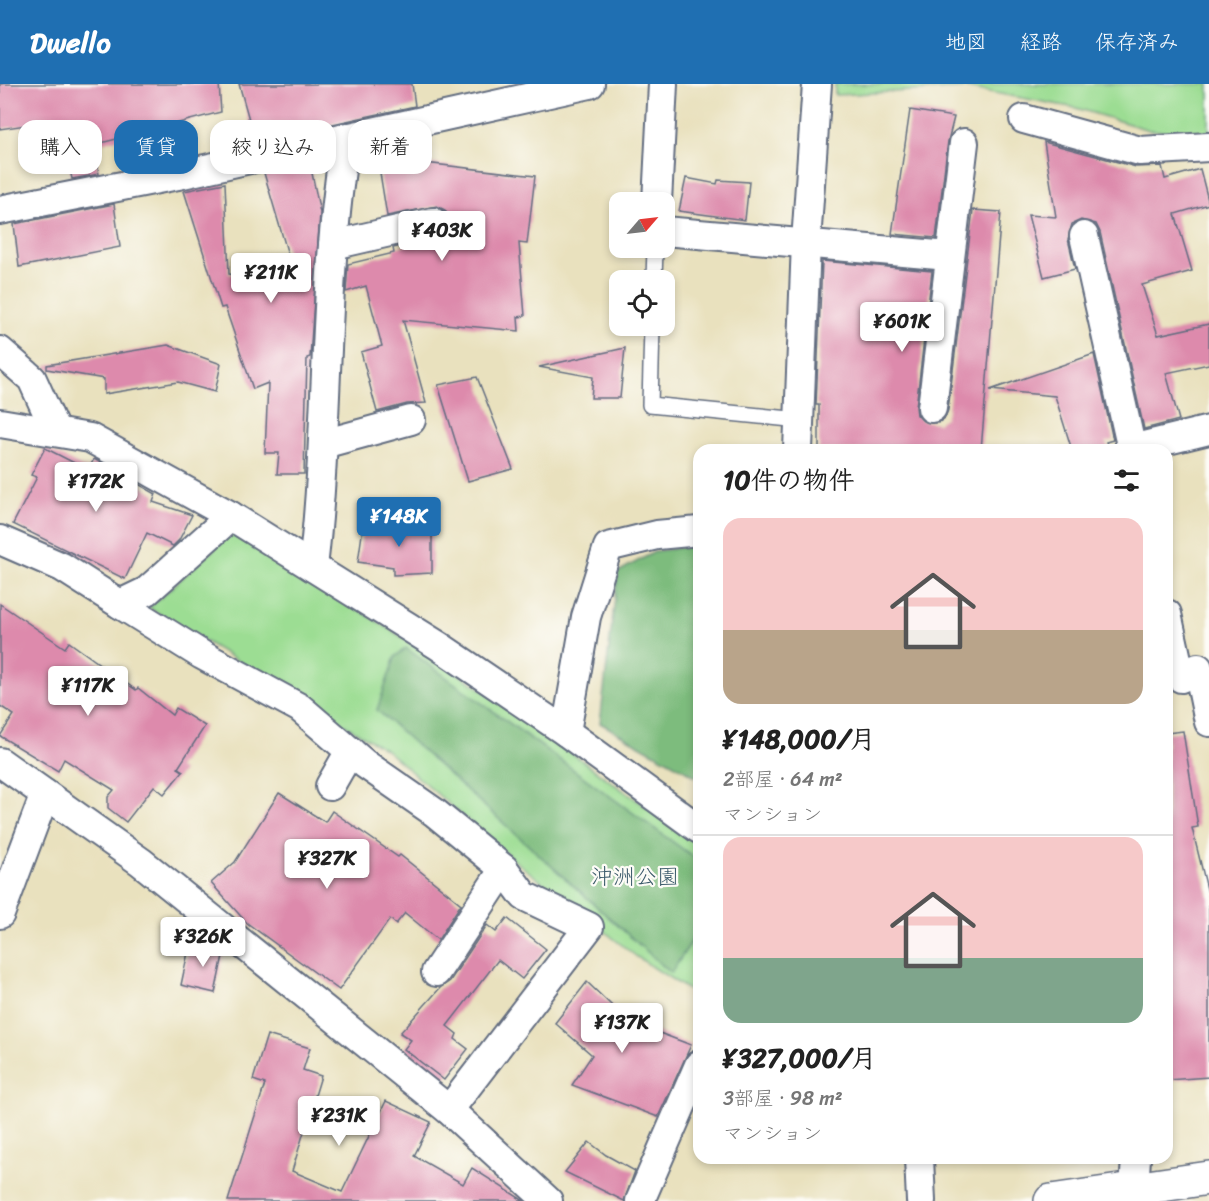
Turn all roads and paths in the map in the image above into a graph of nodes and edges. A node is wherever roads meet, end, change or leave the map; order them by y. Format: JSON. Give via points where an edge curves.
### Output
{"nodes":[{"id":1,"x":590,"y":84,"type":"edge"},
{"id":2,"x":663,"y":84,"type":"edge"},
{"id":3,"x":818,"y":84,"type":"edge"},
{"id":4,"x":1024,"y":119,"type":"dead end"},
{"id":5,"x":346,"y":137,"type":"junction"},
{"id":6,"x":964,"y":143,"type":"dead end"},
{"id":7,"x":1209,"y":147,"type":"edge"},
{"id":8,"x":658,"y":192,"type":"edge"},
{"id":9,"x":0,"y":210,"type":"edge"},
{"id":10,"x":433,"y":222,"type":"dead end"},
{"id":11,"x":675,"y":232,"type":"edge"},
{"id":12,"x":1084,"y":236,"type":"dead end"},
{"id":13,"x":806,"y":242,"type":"junction"},
{"id":14,"x":333,"y":245,"type":"junction"},
{"id":15,"x":949,"y":256,"type":"junction"},
{"id":16,"x":652,"y":336,"type":"edge"},
{"id":17,"x":0,"y":351,"type":"edge"},
{"id":18,"x":932,"y":408,"type":"dead end"},
{"id":19,"x":411,"y":420,"type":"dead end"},
{"id":20,"x":800,"y":420,"type":"junction"},
{"id":21,"x":0,"y":423,"type":"edge"},
{"id":22,"x":1209,"y":430,"type":"edge"},
{"id":23,"x":56,"y":432,"type":"junction"},
{"id":24,"x":323,"y":444,"type":"junction"},
{"id":25,"x":798,"y":444,"type":"edge"},
{"id":26,"x":1131,"y":444,"type":"edge"},
{"id":27,"x":1155,"y":444,"type":"edge"},
{"id":28,"x":231,"y":516,"type":"junction"},
{"id":29,"x":693,"y":532,"type":"edge"},
{"id":30,"x":0,"y":540,"type":"edge"},
{"id":31,"x":313,"y":567,"type":"junction"},
{"id":32,"x":120,"y":604,"type":"junction"},
{"id":33,"x":1173,"y":630,"type":"edge"},
{"id":34,"x":1189,"y":673,"type":"edge"},
{"id":35,"x":1209,"y":722,"type":"edge"},
{"id":36,"x":566,"y":732,"type":"junction"},
{"id":37,"x":350,"y":751,"type":"junction"},
{"id":38,"x":0,"y":762,"type":"edge"},
{"id":39,"x":330,"y":786,"type":"dead end"},
{"id":40,"x":45,"y":794,"type":"junction"},
{"id":41,"x":693,"y":825,"type":"edge"},
{"id":42,"x":504,"y":869,"type":"junction"},
{"id":43,"x":0,"y":914,"type":"edge"},
{"id":44,"x":436,"y":972,"type":"dead end"},
{"id":45,"x":693,"y":1079,"type":"edge"},
{"id":46,"x":449,"y":1110,"type":"junction"},
{"id":47,"x":919,"y":1164,"type":"edge"},
{"id":48,"x":1136,"y":1164,"type":"edge"},
{"id":49,"x":1209,"y":1178,"type":"edge"},
{"id":50,"x":1134,"y":1190,"type":"junction"},
{"id":51,"x":1085,"y":1200,"type":"edge"},
{"id":52,"x":548,"y":1201,"type":"edge"},
{"id":53,"x":640,"y":1201,"type":"edge"},
{"id":54,"x":921,"y":1201,"type":"edge"},
{"id":55,"x":1051,"y":1201,"type":"edge"}],
"edges":[{"from":1,"to":5,"type":"street"},
{"from":2,"to":8,"type":"street"},
{"from":3,"to":13,"type":"street"},
{"from":4,"to":7,"type":"street","via":[[1140,151]]},
{"from":5,"to":9,"type":"street"},
{"from":5,"to":14,"type":"street"},
{"from":6,"to":15,"type":"street"},
{"from":10,"to":14,"type":"street"},
{"from":11,"to":13,"type":"street"},
{"from":12,"to":26,"type":"street"},
{"from":13,"to":15,"type":"street"},
{"from":13,"to":20,"type":"street"},
{"from":14,"to":24,"type":"street"},
{"from":15,"to":18,"type":"street"},
{"from":16,"to":20,"type":"lane","via":[[650,405]]},
{"from":17,"to":23,"type":"street","via":[[32,379]]},
{"from":19,"to":24,"type":"street"},
{"from":20,"to":25,"type":"street"},
{"from":21,"to":23,"type":"street"},
{"from":22,"to":27,"type":"street"},
{"from":23,"to":28,"type":"street","via":[[90,438]]},
{"from":24,"to":31,"type":"street"},
{"from":28,"to":31,"type":"street"},
{"from":28,"to":32,"type":"street","via":[[147,591]]},
{"from":29,"to":36,"type":"street","via":[[657,535],[608,547],[586,617]]},
{"from":30,"to":32,"type":"street","via":[[62,567]]},
{"from":31,"to":36,"type":"street"},
{"from":32,"to":37,"type":"street","via":[[300,708]]},
{"from":33,"to":34,"type":"street"},
{"from":34,"to":35,"type":"street"},
{"from":36,"to":41,"type":"street"},
{"from":37,"to":39,"type":"street"},
{"from":37,"to":42,"type":"street"},
{"from":38,"to":40,"type":"street"},
{"from":40,"to":43,"type":"street"},
{"from":40,"to":46,"type":"street","via":[[141,862]]},
{"from":42,"to":44,"type":"street"},
{"from":42,"to":46,"type":"street","via":[[524,896],[589,927]]},
{"from":45,"to":53,"type":"street"},
{"from":46,"to":52,"type":"street"},
{"from":47,"to":54,"type":"street"},
{"from":48,"to":50,"type":"street"},
{"from":49,"to":50,"type":"street"},
{"from":50,"to":51,"type":"street"},
{"from":51,"to":55,"type":"street"}]}
